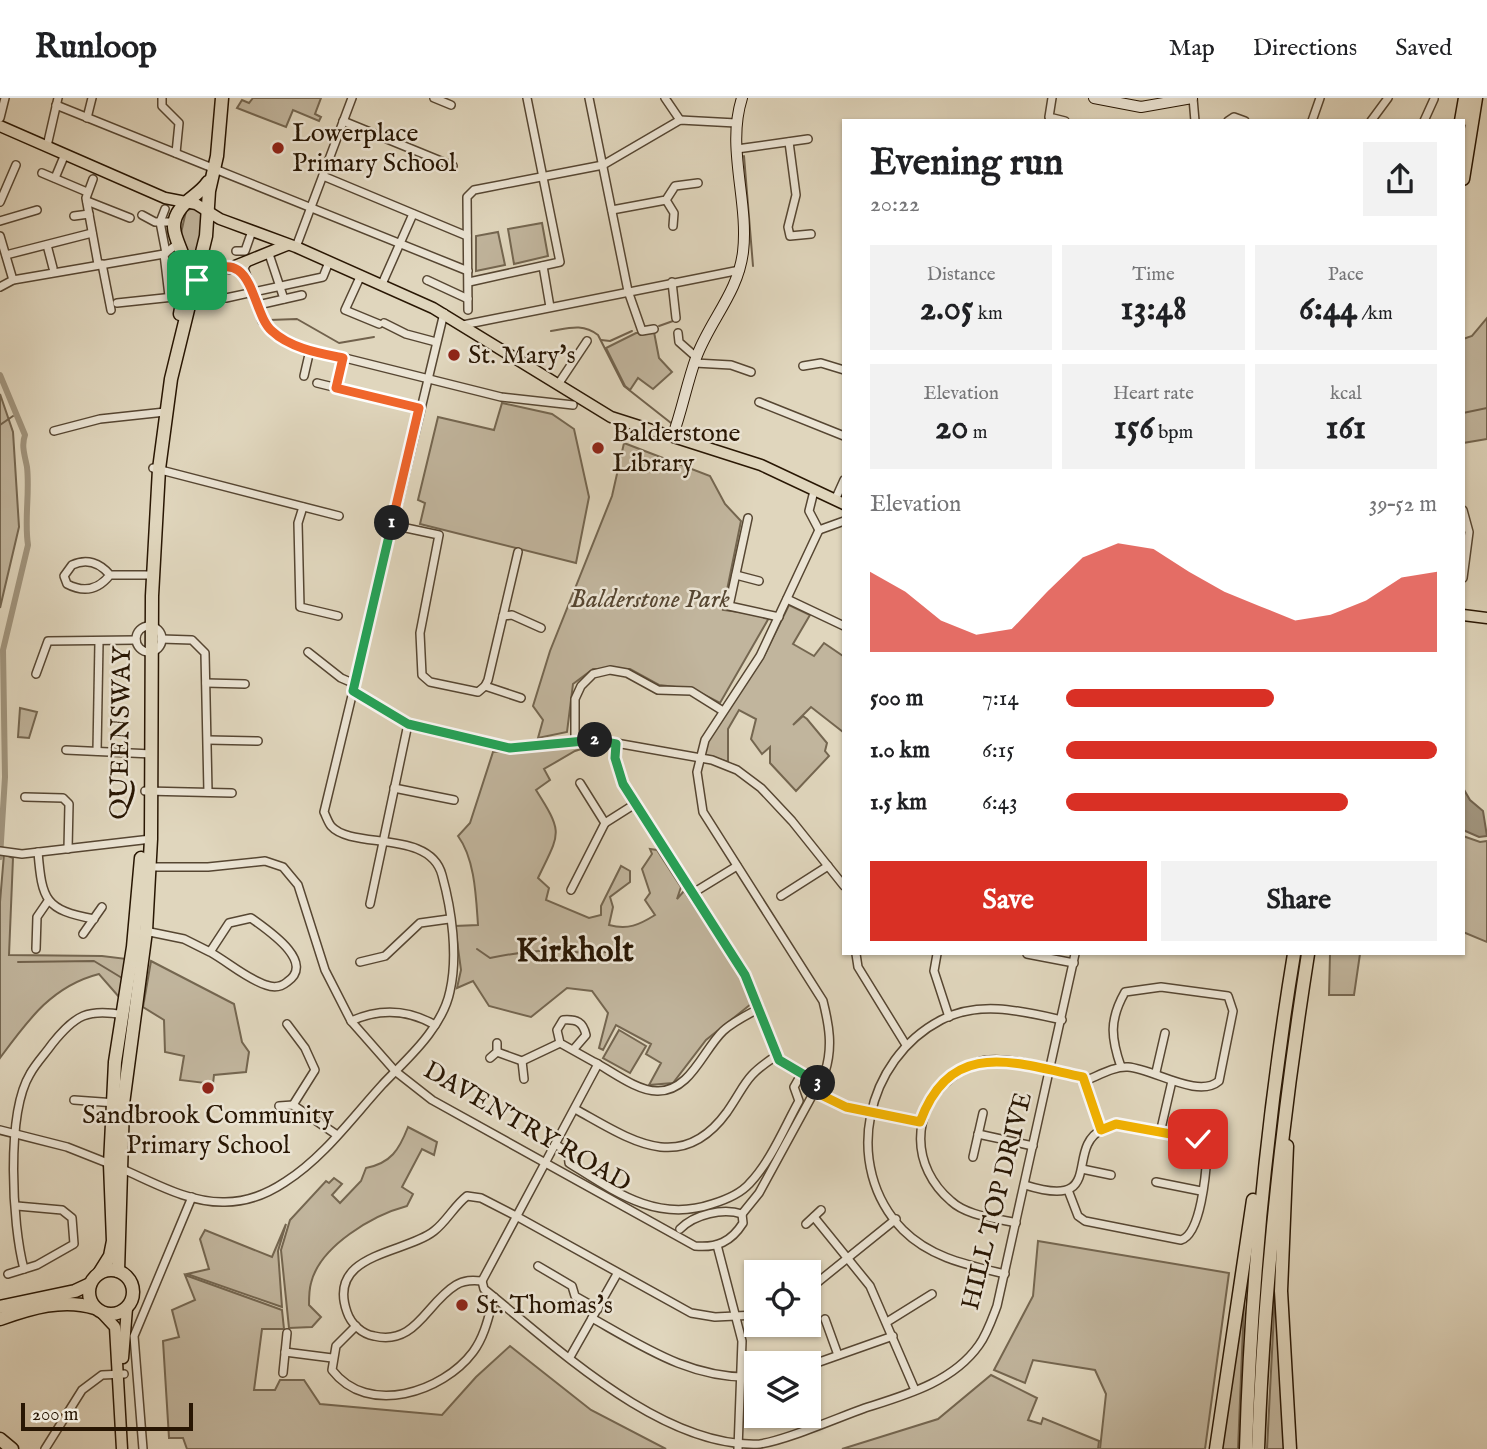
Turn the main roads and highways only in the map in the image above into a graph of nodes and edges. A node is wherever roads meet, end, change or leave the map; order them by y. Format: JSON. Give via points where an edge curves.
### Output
{"nodes":[{"id":1,"x":222,"y":98,"type":"edge"},
{"id":2,"x":742,"y":98,"type":"edge"},
{"id":3,"x":1094,"y":98,"type":"edge"},
{"id":4,"x":1193,"y":98,"type":"edge"},
{"id":5,"x":1465,"y":98,"type":"edge"},
{"id":6,"x":1476,"y":98,"type":"edge"},
{"id":7,"x":1131,"y":102,"type":"edge"},
{"id":8,"x":1461,"y":119,"type":"edge"},
{"id":9,"x":0,"y":126,"type":"edge"},
{"id":10,"x":1465,"y":167,"type":"edge"},
{"id":11,"x":213,"y":173,"type":"junction"},
{"id":12,"x":188,"y":201,"type":"junction"},
{"id":13,"x":165,"y":204,"type":"junction"},
{"id":14,"x":209,"y":211,"type":"junction"},
{"id":15,"x":174,"y":222,"type":"junction"},
{"id":16,"x":256,"y":233,"type":"junction"},
{"id":17,"x":293,"y":246,"type":"junction"},
{"id":18,"x":173,"y":254,"type":"junction"},
{"id":19,"x":268,"y":254,"type":"junction"},
{"id":20,"x":201,"y":264,"type":"junction"},
{"id":21,"x":227,"y":268,"type":"junction"},
{"id":22,"x":197,"y":280,"type":"junction"},
{"id":23,"x":162,"y":413,"type":"junction"},
{"id":24,"x":673,"y":435,"type":"junction"},
{"id":25,"x":839,"y":502,"type":"edge"},
{"id":26,"x":1465,"y":615,"type":"edge"},
{"id":27,"x":1487,"y":618,"type":"edge"},
{"id":28,"x":1294,"y":955,"type":"edge"},
{"id":29,"x":1308,"y":955,"type":"edge"},
{"id":30,"x":1282,"y":1029,"type":"junction"},
{"id":31,"x":1292,"y":1054,"type":"junction"},
{"id":32,"x":114,"y":1166,"type":"junction"},
{"id":33,"x":118,"y":1270,"type":"junction"},
{"id":34,"x":100,"y":1272,"type":"junction"},
{"id":35,"x":90,"y":1284,"type":"junction"},
{"id":36,"x":0,"y":1307,"type":"edge"},
{"id":37,"x":127,"y":1308,"type":"junction"},
{"id":38,"x":98,"y":1310,"type":"junction"},
{"id":39,"x":0,"y":1321,"type":"edge"},
{"id":40,"x":120,"y":1374,"type":"junction"},
{"id":41,"x":0,"y":1439,"type":"edge"},
{"id":42,"x":12,"y":1449,"type":"edge"},
{"id":43,"x":122,"y":1449,"type":"edge"},
{"id":44,"x":129,"y":1449,"type":"edge"},
{"id":45,"x":1216,"y":1449,"type":"edge"},
{"id":46,"x":1246,"y":1449,"type":"edge"},
{"id":47,"x":1258,"y":1449,"type":"edge"},
{"id":48,"x":1290,"y":1449,"type":"edge"}],
"edges":[{"from":1,"to":11,"type":"highway","name":"QUEENSWAY"},
{"from":2,"to":24,"type":"main road","via":[[736,123],[744,249],[740,270],[696,360]]},
{"from":3,"to":7,"type":"main road"},
{"from":4,"to":7,"type":"main road","via":[[1177,103]]},
{"from":5,"to":8,"type":"highway"},
{"from":6,"to":10,"type":"highway"},
{"from":9,"to":13,"type":"main road"},
{"from":11,"to":12,"type":"highway","via":[[199,195]]},
{"from":11,"to":14,"type":"highway","name":"QUEENSWAY"},
{"from":12,"to":13,"type":"main road"},
{"from":12,"to":14,"type":"main road"},
{"from":12,"to":15,"type":"highway"},
{"from":13,"to":15,"type":"main road","via":[[172,207]]},
{"from":14,"to":16,"type":"main road"},
{"from":14,"to":20,"type":"highway","name":"QUEENSWAY"},
{"from":15,"to":18,"type":"highway","name":"QUEENSWAY"},
{"from":16,"to":17,"type":"main road"},
{"from":16,"to":19,"type":"main road","via":[[267,243]]},
{"from":17,"to":19,"type":"main road"},
{"from":17,"to":24,"type":"main road","via":[[444,313],[611,417]]},
{"from":18,"to":20,"type":"main road"},
{"from":18,"to":23,"type":"highway","name":"QUEENSWAY","via":[[183,296]]},
{"from":19,"to":21,"type":"main road"},
{"from":20,"to":21,"type":"main road"},
{"from":20,"to":22,"type":"highway","name":"QUEENSWAY"},
{"from":21,"to":22,"type":"main road"},
{"from":22,"to":23,"type":"highway","name":"QUEENSWAY"},
{"from":23,"to":32,"type":"highway","name":"QUEENSWAY","via":[[149,575],[149,792],[140,931]]},
{"from":24,"to":25,"type":"main road","via":[[761,465]]},
{"from":26,"to":27,"type":"main road"},
{"from":28,"to":30,"type":"highway"},
{"from":29,"to":31,"type":"highway"},
{"from":30,"to":45,"type":"highway"},
{"from":30,"to":46,"type":"highway","via":[[1250,1320]]},
{"from":31,"to":47,"type":"highway","via":[[1269,1245]]},
{"from":31,"to":48,"type":"highway","via":[[1281,1291]]},
{"from":32,"to":33,"type":"highway","name":"QUEENSWAY"},
{"from":32,"to":34,"type":"highway","name":"QUEENSWAY","via":[[113,1241]]},
{"from":33,"to":34,"type":"highway"},
{"from":33,"to":37,"type":"highway","via":[[134,1287]]},
{"from":34,"to":35,"type":"highway"},
{"from":35,"to":36,"type":"highway"},
{"from":35,"to":38,"type":"highway","via":[[89,1294]]},
{"from":37,"to":38,"type":"highway","via":[[113,1315]]},
{"from":37,"to":40,"type":"main road"},
{"from":38,"to":39,"type":"highway","via":[[78,1303],[24,1311]]},
{"from":38,"to":40,"type":"main road","via":[[115,1327]]},
{"from":40,"to":43,"type":"main road"},
{"from":40,"to":44,"type":"main road"},
{"from":41,"to":42,"type":"highway"}]}
